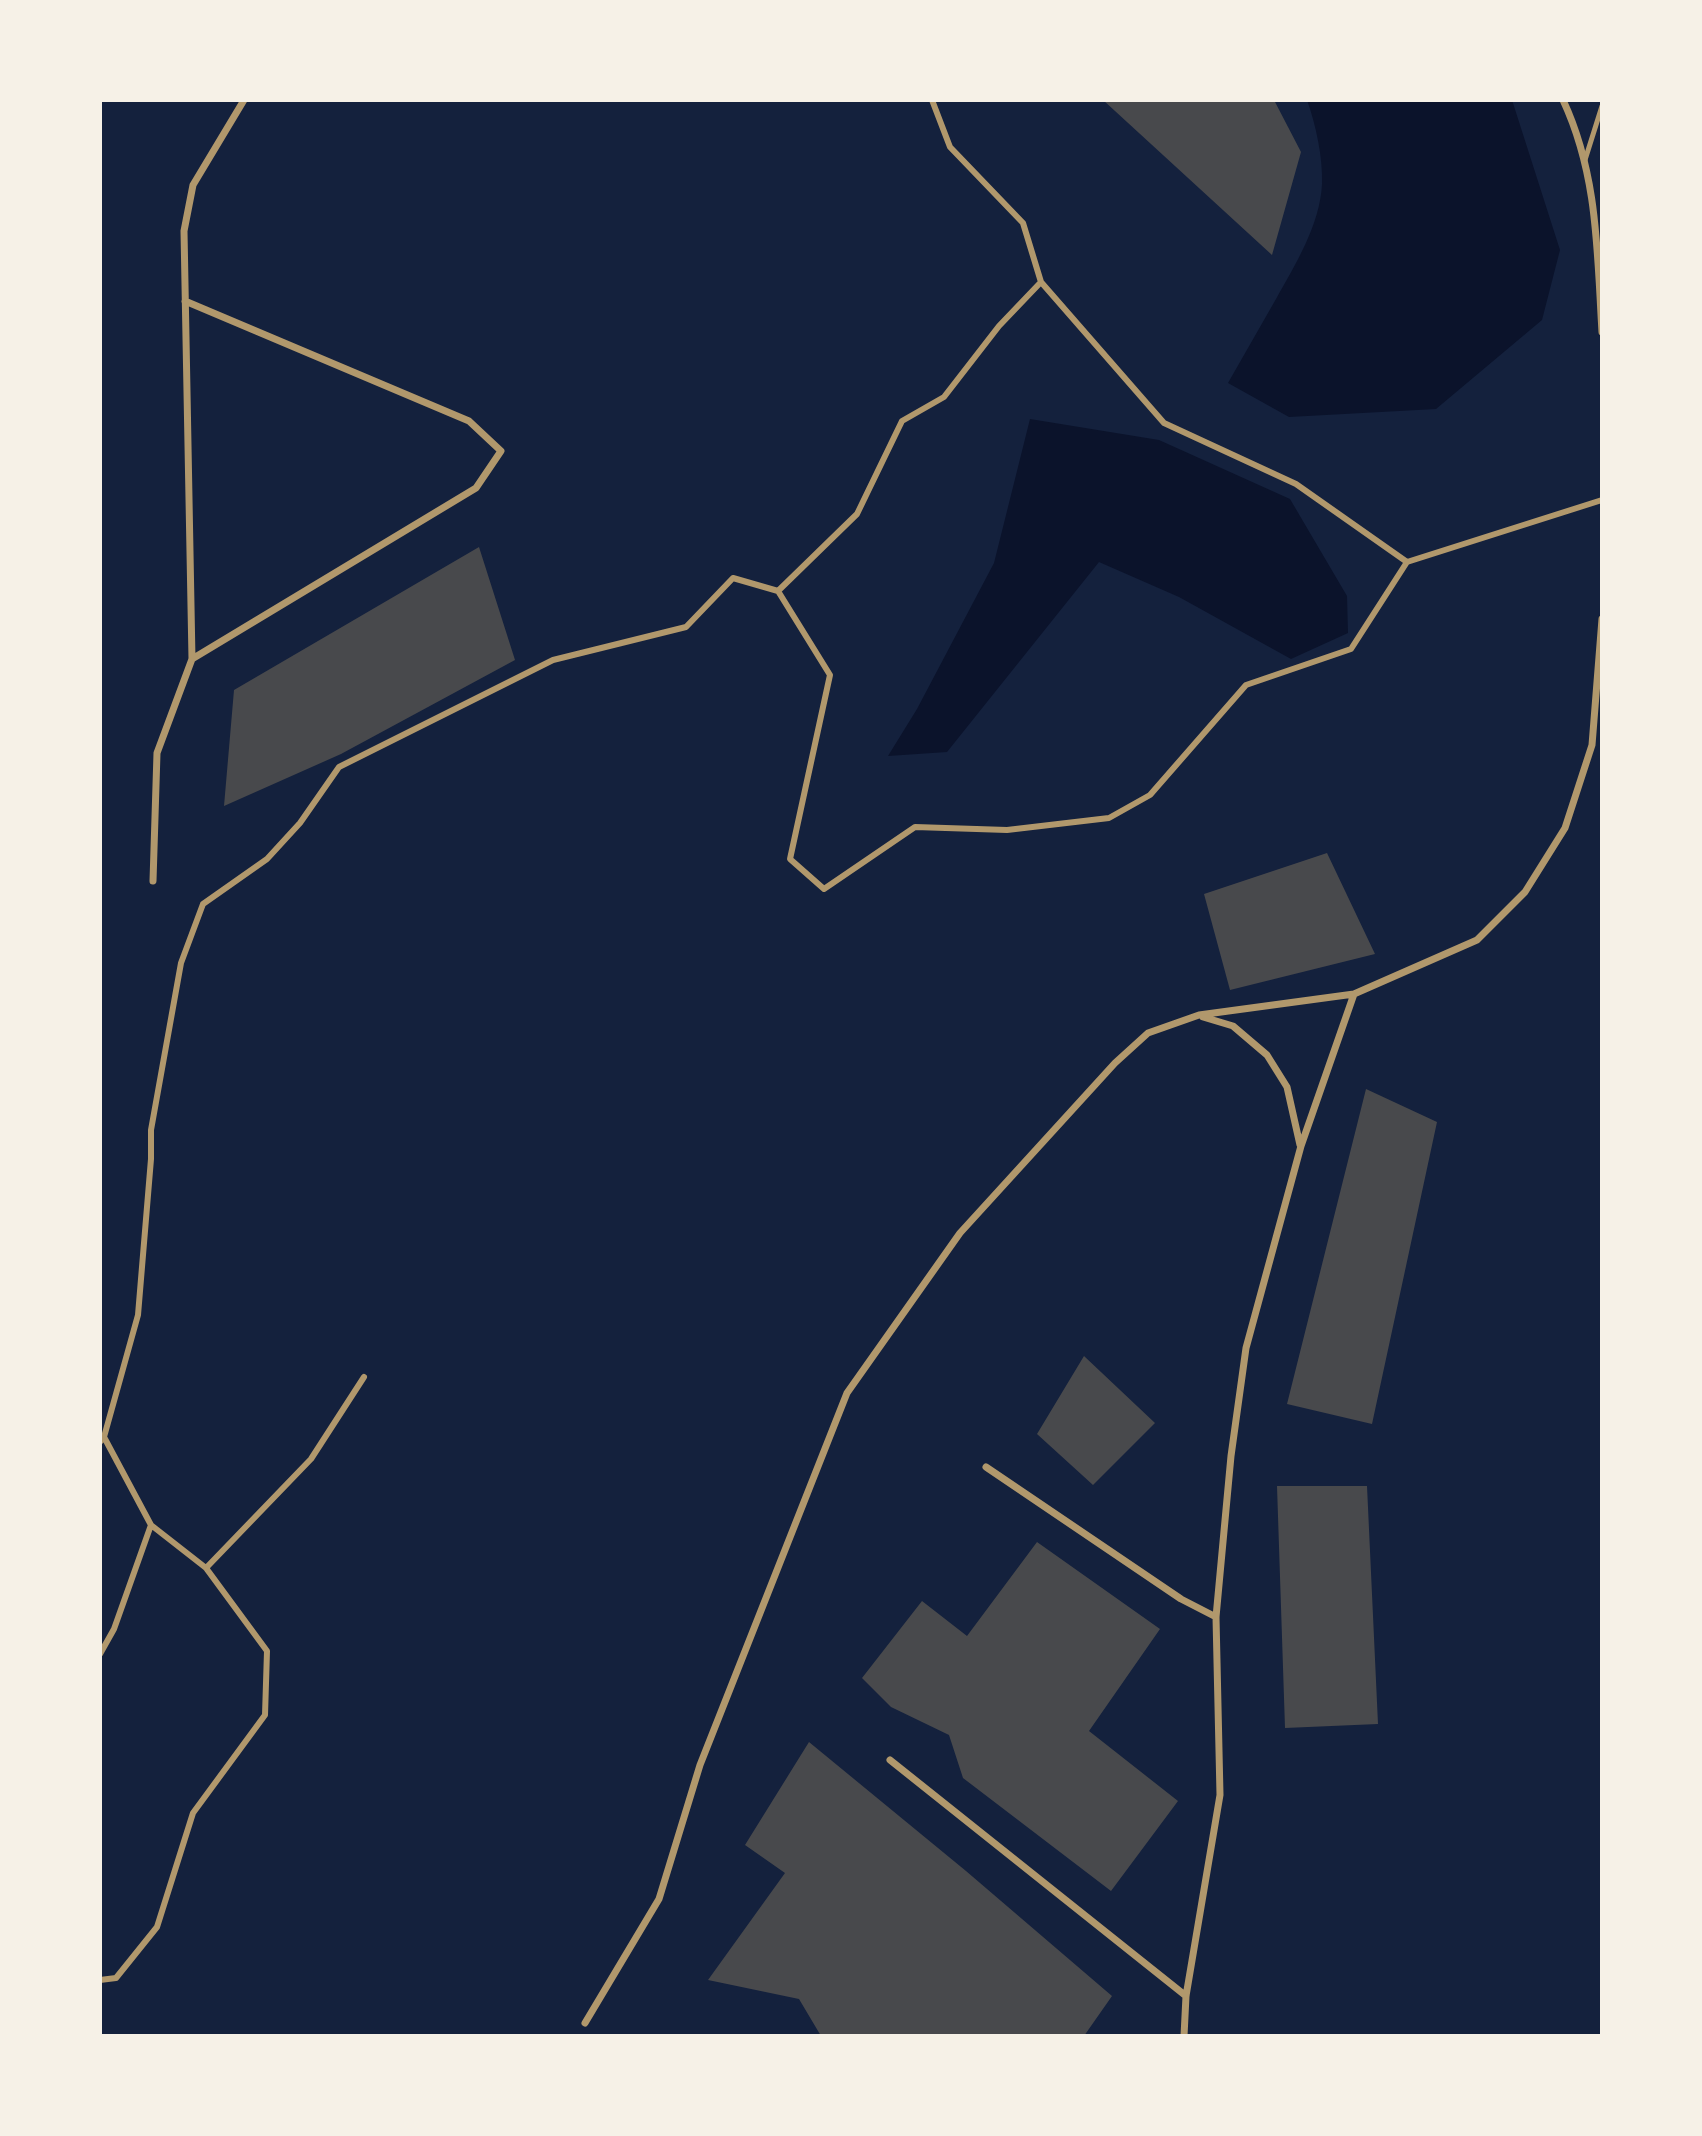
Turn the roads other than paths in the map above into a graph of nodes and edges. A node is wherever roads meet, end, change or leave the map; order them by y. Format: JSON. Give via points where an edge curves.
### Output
{"nodes":[{"id":1,"x":244,"y":100,"type":"edge"},
{"id":2,"x":932,"y":100,"type":"edge"},
{"id":3,"x":1563,"y":100,"type":"edge"},
{"id":4,"x":1602,"y":106,"type":"edge"},
{"id":5,"x":1585,"y":160,"type":"junction"},
{"id":6,"x":1041,"y":282,"type":"junction"},
{"id":7,"x":185,"y":301,"type":"junction"},
{"id":8,"x":1602,"y":332,"type":"edge"},
{"id":9,"x":1602,"y":500,"type":"edge"},
{"id":10,"x":1407,"y":562,"type":"junction"},
{"id":11,"x":778,"y":591,"type":"junction"},
{"id":12,"x":1602,"y":619,"type":"edge"},
{"id":13,"x":192,"y":659,"type":"junction"},
{"id":14,"x":153,"y":881,"type":"dead end"},
{"id":15,"x":1354,"y":994,"type":"junction"},
{"id":16,"x":1199,"y":1015,"type":"junction"},
{"id":17,"x":1301,"y":1146,"type":"junction"},
{"id":18,"x":364,"y":1377,"type":"dead end"},
{"id":19,"x":102,"y":1440,"type":"edge"},
{"id":20,"x":986,"y":1467,"type":"dead end"},
{"id":21,"x":151,"y":1525,"type":"junction"},
{"id":22,"x":206,"y":1568,"type":"junction"},
{"id":23,"x":1216,"y":1616,"type":"junction"},
{"id":24,"x":100,"y":1654,"type":"edge"},
{"id":25,"x":890,"y":1760,"type":"dead end"},
{"id":26,"x":100,"y":1980,"type":"edge"},
{"id":27,"x":1186,"y":1996,"type":"junction"},
{"id":28,"x":585,"y":2023,"type":"dead end"},
{"id":29,"x":1184,"y":2036,"type":"edge"}],
"edges":[{"from":1,"to":7,"type":"street","via":[[193,185],[184,231]]},
{"from":2,"to":6,"type":"street","via":[[950,147],[1023,223]]},
{"from":3,"to":5,"type":"street"},
{"from":4,"to":5,"type":"lane"},
{"from":5,"to":8,"type":"street","via":[[1595,206]]},
{"from":6,"to":10,"type":"street","via":[[1164,423],[1296,484]]},
{"from":6,"to":11,"type":"street","via":[[999,326],[944,397],[902,421],[857,514]]},
{"from":7,"to":13,"type":"street"},
{"from":7,"to":13,"type":"street","via":[[469,421],[501,451],[477,488]]},
{"from":9,"to":10,"type":"street"},
{"from":10,"to":11,"type":"street","via":[[1351,649],[1246,685],[1150,795],[1109,818],[1007,831],[915,827],[824,889],[790,859],[831,675]]},
{"from":11,"to":19,"type":"street","via":[[733,578],[686,627],[553,660],[339,767],[300,823],[267,859],[203,904],[181,963],[151,1130],[138,1315]]},
{"from":12,"to":15,"type":"street","via":[[1592,745],[1564,828],[1525,892],[1477,940]]},
{"from":13,"to":14,"type":"street","via":[[157,752]]},
{"from":15,"to":16,"type":"street"},
{"from":15,"to":17,"type":"street"},
{"from":16,"to":17,"type":"street","via":[[1233,1026],[1267,1055],[1287,1087]]},
{"from":16,"to":28,"type":"street","via":[[1148,1033],[1115,1063],[960,1233],[847,1393],[700,1765],[659,1899]]},
{"from":17,"to":23,"type":"street","via":[[1246,1348]]},
{"from":18,"to":22,"type":"street","via":[[311,1459]]},
{"from":19,"to":21,"type":"street"},
{"from":20,"to":23,"type":"street","via":[[1181,1599]]},
{"from":21,"to":22,"type":"street"},
{"from":21,"to":24,"type":"street","via":[[114,1629]]},
{"from":22,"to":26,"type":"street","via":[[267,1651],[264,1715],[193,1813],[157,1927],[116,1978]]},
{"from":23,"to":27,"type":"street","via":[[1220,1795]]},
{"from":25,"to":27,"type":"street"},
{"from":27,"to":29,"type":"street"}]}
